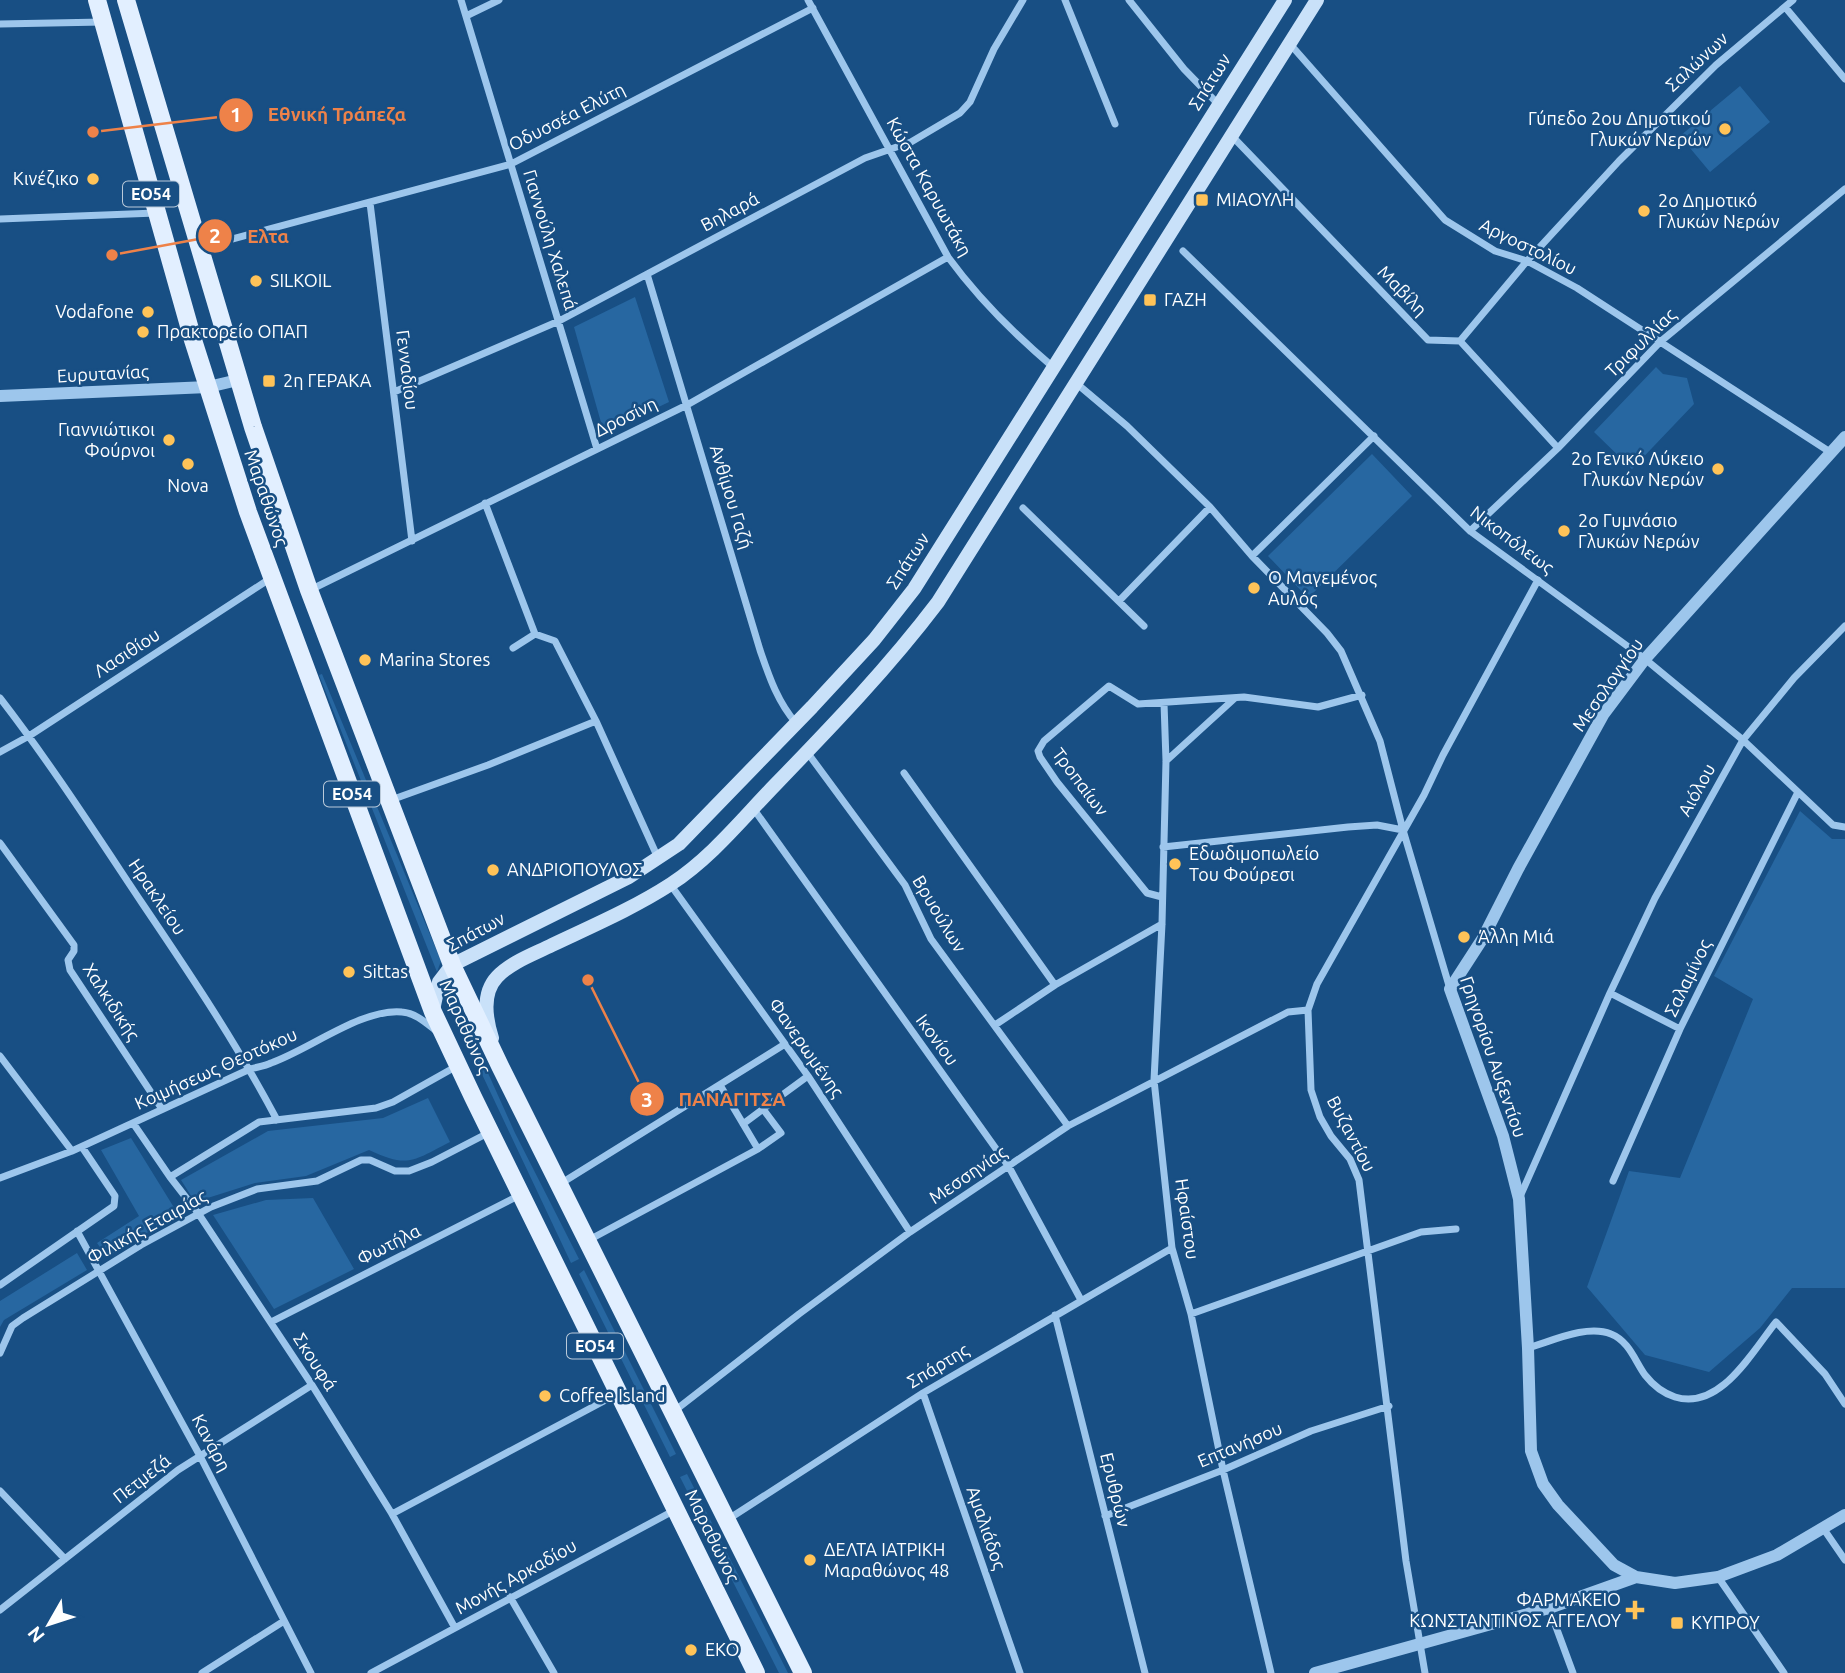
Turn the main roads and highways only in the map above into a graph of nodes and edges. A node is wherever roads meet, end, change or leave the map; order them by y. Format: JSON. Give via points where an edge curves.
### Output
{"nodes":[{"id":1,"x":97,"y":0,"type":"edge"},
{"id":2,"x":126,"y":0,"type":"edge"},
{"id":3,"x":1285,"y":0,"type":"edge"},
{"id":4,"x":1317,"y":0,"type":"edge"},
{"id":5,"x":452,"y":965,"type":"junction"},
{"id":6,"x":433,"y":1012,"type":"junction"},
{"id":7,"x":500,"y":1066,"type":"junction"},
{"id":8,"x":766,"y":1600,"type":"junction"},
{"id":9,"x":752,"y":1667,"type":"edge"},
{"id":10,"x":803,"y":1673,"type":"edge"},
{"id":11,"x":810,"y":1673,"type":"edge"}],
"edges":[{"from":1,"to":6,"type":"main road","name":"Μαραθώνος","number":"ΕΟ54","via":[[208,387],[271,577]]},
{"from":2,"to":5,"type":"main road","name":"Μαραθώνος","number":"ΕΟ54","via":[[238,380],[309,590]]},
{"from":3,"to":5,"type":"main road","name":"Σπάτων","via":[[914,589],[865,650],[703,821],[659,859]]},
{"from":4,"to":7,"type":"main road","via":[[938,602],[875,679],[698,864],[641,902],[518,962],[496,978],[487,1000]]},
{"from":5,"to":6,"type":"main road","name":"Σπάτων","via":[[439,982]]},
{"from":5,"to":7,"type":"main road","name":"Μαραθώνος","number":"ΕΟ54"},
{"from":6,"to":9,"type":"main road","name":"Μαραθώνος","number":"ΕΟ54"},
{"from":7,"to":8,"type":"main road","name":"Μαραθώνος","number":"ΕΟ54"},
{"from":8,"to":10,"type":"main road","name":"Μαραθώνος","number":"ΕΟ54"},
{"from":8,"to":11,"type":"main road","name":"Μαραθώνος","number":"ΕΟ54"}]}
